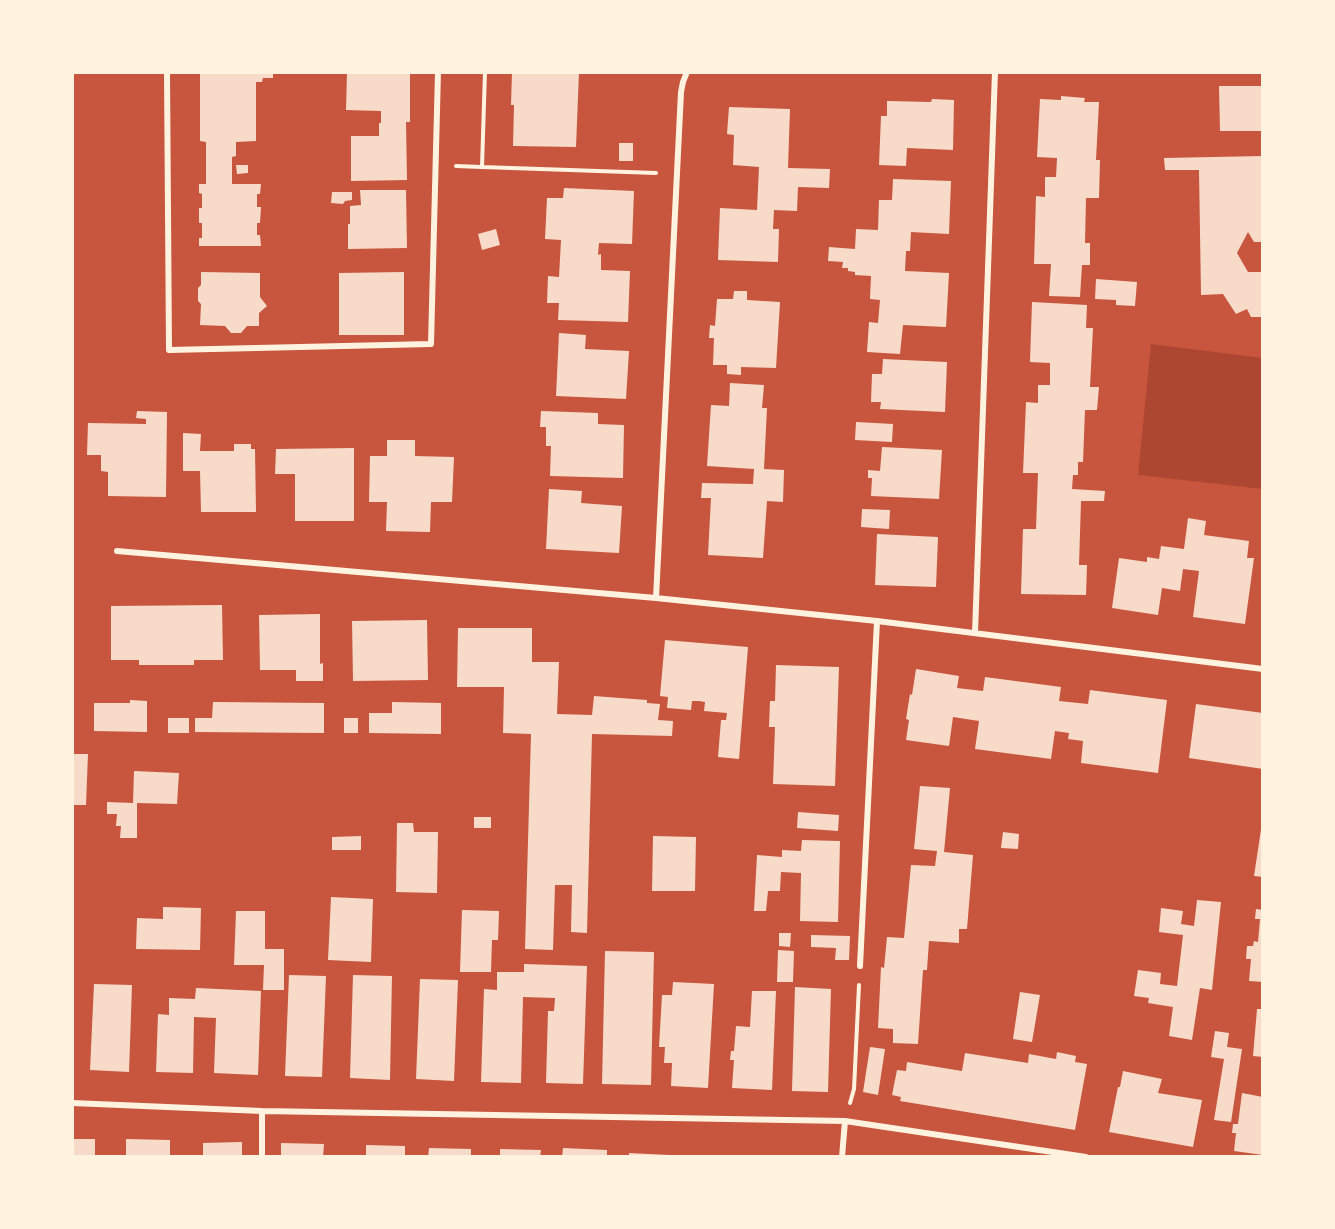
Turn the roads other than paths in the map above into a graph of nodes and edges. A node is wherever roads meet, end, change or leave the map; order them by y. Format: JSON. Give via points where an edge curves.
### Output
{"nodes":[{"id":1,"x":167,"y":72,"type":"edge"},
{"id":2,"x":438,"y":72,"type":"edge"},
{"id":3,"x":995,"y":72,"type":"edge"},
{"id":4,"x":687,"y":73,"type":"edge"},
{"id":5,"x":117,"y":551,"type":"dead end"},
{"id":6,"x":656,"y":598,"type":"junction"},
{"id":7,"x":877,"y":621,"type":"junction"},
{"id":8,"x":975,"y":633,"type":"junction"},
{"id":9,"x":1263,"y":669,"type":"edge"},
{"id":10,"x":860,"y":966,"type":"road end"},
{"id":11,"x":72,"y":1103,"type":"edge"},
{"id":12,"x":262,"y":1111,"type":"junction"},
{"id":13,"x":846,"y":1121,"type":"junction"},
{"id":14,"x":262,"y":1157,"type":"edge"},
{"id":15,"x":842,"y":1157,"type":"edge"},
{"id":16,"x":1086,"y":1157,"type":"edge"}],
"edges":[{"from":1,"to":2,"type":"street","via":[[170,350],[431,344]]},
{"from":3,"to":8,"type":"street"},
{"from":4,"to":6,"type":"street","via":[[681,92]]},
{"from":5,"to":6,"type":"street"},
{"from":6,"to":7,"type":"street"},
{"from":7,"to":8,"type":"street"},
{"from":7,"to":10,"type":"street"},
{"from":8,"to":9,"type":"street"},
{"from":11,"to":12,"type":"street"},
{"from":12,"to":13,"type":"street"},
{"from":12,"to":14,"type":"street"},
{"from":13,"to":15,"type":"street"},
{"from":13,"to":16,"type":"street"}]}
